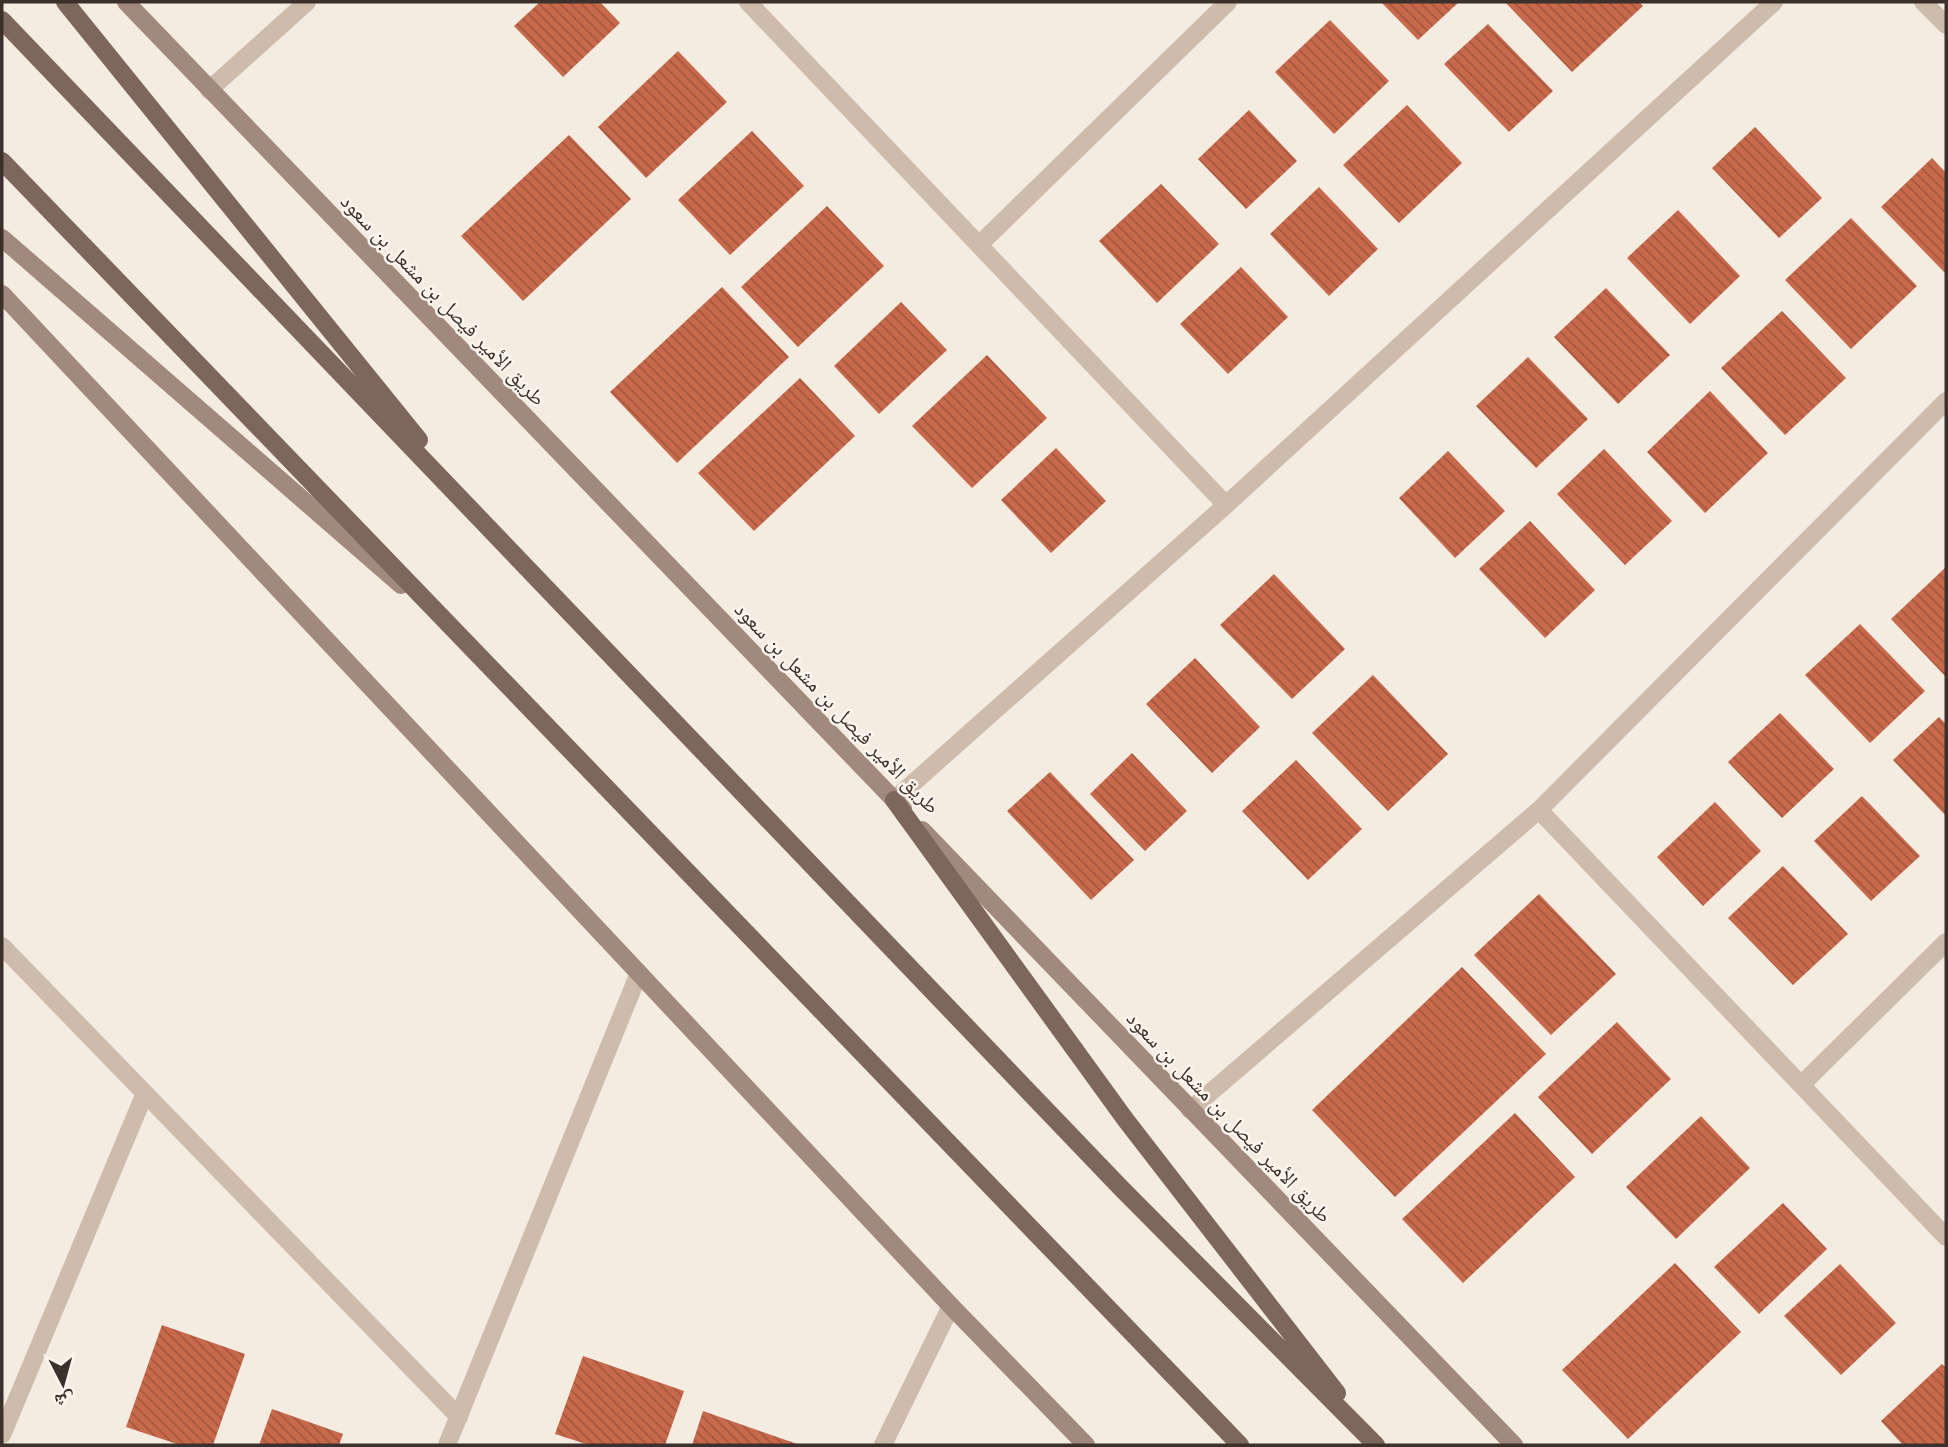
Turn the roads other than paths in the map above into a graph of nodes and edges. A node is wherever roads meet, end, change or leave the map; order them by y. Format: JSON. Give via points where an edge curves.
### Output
{"nodes":[{"id":1,"x":65,"y":2,"type":"edge"},
{"id":2,"x":126,"y":2,"type":"edge"},
{"id":3,"x":307,"y":2,"type":"edge"},
{"id":4,"x":748,"y":2,"type":"edge"},
{"id":5,"x":1228,"y":2,"type":"edge"},
{"id":6,"x":1774,"y":2,"type":"edge"},
{"id":7,"x":1923,"y":2,"type":"edge"},
{"id":8,"x":2,"y":20,"type":"edge"},
{"id":9,"x":1946,"y":25,"type":"edge"},
{"id":10,"x":209,"y":90,"type":"junction"},
{"id":11,"x":2,"y":161,"type":"edge"},
{"id":12,"x":2,"y":238,"type":"edge"},
{"id":13,"x":979,"y":245,"type":"junction"},
{"id":14,"x":2,"y":294,"type":"edge"},
{"id":15,"x":1946,"y":401,"type":"edge"},
{"id":16,"x":1226,"y":505,"type":"junction"},
{"id":17,"x":494,"y":532,"type":"junction"},
{"id":18,"x":458,"y":634,"type":"junction"},
{"id":19,"x":894,"y":800,"type":"junction"},
{"id":20,"x":1539,"y":810,"type":"junction"},
{"id":21,"x":1946,"y":942,"type":"edge"},
{"id":22,"x":2,"y":947,"type":"edge"},
{"id":23,"x":639,"y":973,"type":"junction"},
{"id":24,"x":1801,"y":1085,"type":"junction"},
{"id":25,"x":145,"y":1093,"type":"junction"},
{"id":26,"x":1190,"y":1110,"type":"junction"},
{"id":27,"x":1946,"y":1237,"type":"edge"},
{"id":28,"x":951,"y":1306,"type":"junction"},
{"id":29,"x":459,"y":1417,"type":"junction"},
{"id":30,"x":2,"y":1434,"type":"edge"},
{"id":31,"x":447,"y":1445,"type":"edge"},
{"id":32,"x":883,"y":1445,"type":"edge"},
{"id":33,"x":1086,"y":1445,"type":"edge"},
{"id":34,"x":1240,"y":1445,"type":"edge"},
{"id":35,"x":1377,"y":1445,"type":"edge"},
{"id":36,"x":1514,"y":1445,"type":"edge"}],
"edges":[{"from":1,"to":17,"type":"main road"},
{"from":2,"to":10,"type":"main road","name":"طريق الأمير فيصل بن مشعل بن سعود"},
{"from":3,"to":10,"type":"street"},
{"from":4,"to":13,"type":"street"},
{"from":5,"to":13,"type":"street"},
{"from":6,"to":16,"type":"street"},
{"from":7,"to":9,"type":"street"},
{"from":8,"to":17,"type":"main road"},
{"from":10,"to":19,"type":"main road","name":"طريق الأمير فيصل بن مشعل بن سعود"},
{"from":11,"to":18,"type":"main road"},
{"from":12,"to":18,"type":"main road"},
{"from":13,"to":16,"type":"street"},
{"from":14,"to":23,"type":"main road"},
{"from":15,"to":20,"type":"street"},
{"from":16,"to":19,"type":"street"},
{"from":17,"to":35,"type":"main road","via":[[1121,1188]]},
{"from":18,"to":34,"type":"main road"},
{"from":19,"to":26,"type":"main road","name":"طريق الأمير فيصل بن مشعل بن سعود"},
{"from":19,"to":35,"type":"main road","via":[[1125,1119]]},
{"from":20,"to":24,"type":"street"},
{"from":20,"to":26,"type":"street"},
{"from":21,"to":24,"type":"street"},
{"from":22,"to":25,"type":"street"},
{"from":23,"to":28,"type":"main road"},
{"from":23,"to":29,"type":"street"},
{"from":24,"to":27,"type":"street"},
{"from":25,"to":29,"type":"street"},
{"from":25,"to":30,"type":"street"},
{"from":26,"to":36,"type":"main road","name":"طريق الأمير فيصل بن مشعل بن سعود"},
{"from":28,"to":32,"type":"street"},
{"from":28,"to":33,"type":"main road"},
{"from":29,"to":31,"type":"street"}]}
